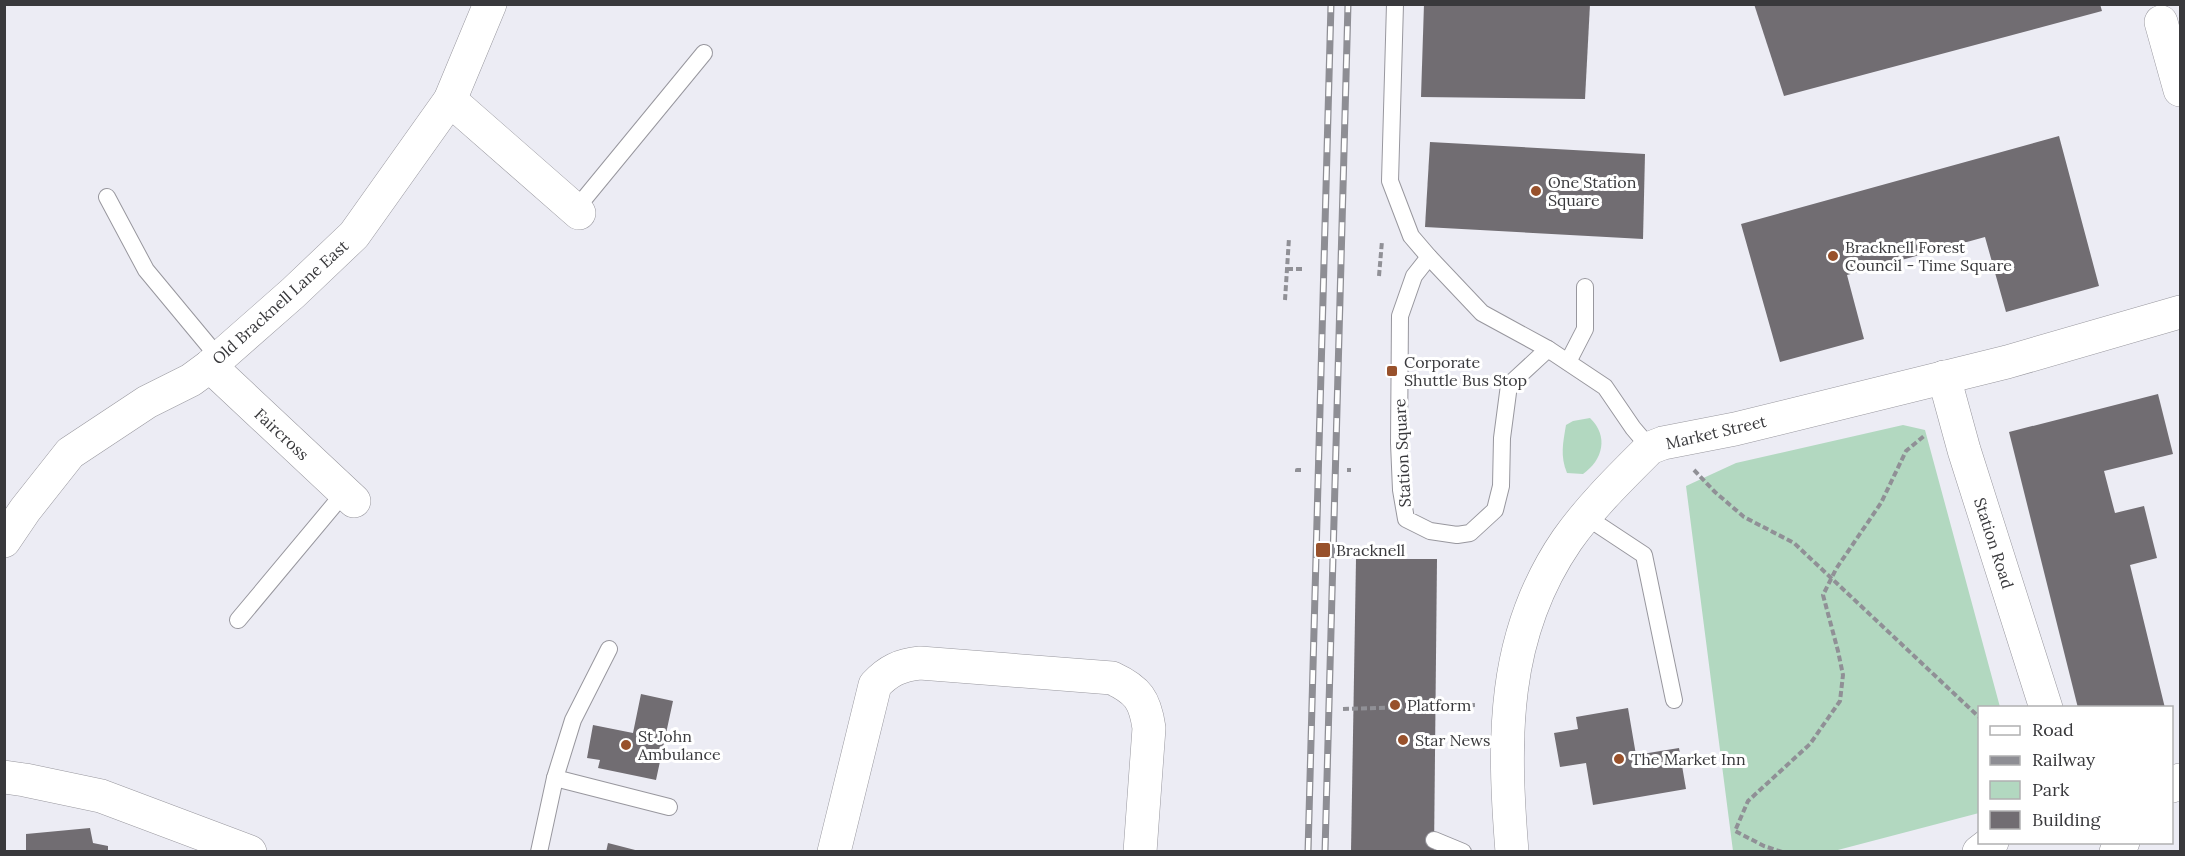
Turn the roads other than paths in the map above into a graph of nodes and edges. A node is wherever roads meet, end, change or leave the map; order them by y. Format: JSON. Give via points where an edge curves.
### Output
{"nodes":[{"id":1,"x":490,"y":4,"type":"edge"},
{"id":2,"x":1395,"y":4,"type":"edge"},
{"id":3,"x":2161,"y":22,"type":"dead end"},
{"id":4,"x":704,"y":53,"type":"dead end"},
{"id":5,"x":2181,"y":90,"type":"edge"},
{"id":6,"x":450,"y":100,"type":"junction"},
{"id":7,"x":107,"y":197,"type":"dead end"},
{"id":8,"x":577,"y":211,"type":"joint"},
{"id":9,"x":1429,"y":257,"type":"junction"},
{"id":10,"x":1585,"y":287,"type":"dead end"},
{"id":11,"x":2179,"y":319,"type":"edge"},
{"id":12,"x":1548,"y":349,"type":"junction"},
{"id":13,"x":214,"y":362,"type":"junction"},
{"id":14,"x":1568,"y":362,"type":"junction"},
{"id":15,"x":1944,"y":377,"type":"junction"},
{"id":16,"x":1650,"y":448,"type":"junction"},
{"id":17,"x":349,"y":497,"type":"joint"},
{"id":18,"x":1585,"y":516,"type":"junction"},
{"id":19,"x":4,"y":541,"type":"edge"},
{"id":20,"x":238,"y":621,"type":"dead end"},
{"id":21,"x":609,"y":649,"type":"dead end"},
{"id":22,"x":1674,"y":700,"type":"dead end"},
{"id":23,"x":2045,"y":706,"type":"edge"},
{"id":24,"x":4,"y":777,"type":"edge"},
{"id":25,"x":555,"y":778,"type":"junction"},
{"id":26,"x":669,"y":807,"type":"dead end"},
{"id":27,"x":1434,"y":840,"type":"dead end"},
{"id":28,"x":250,"y":852,"type":"edge"},
{"id":29,"x":538,"y":852,"type":"edge"},
{"id":30,"x":834,"y":852,"type":"edge"},
{"id":31,"x":1140,"y":852,"type":"edge"},
{"id":32,"x":1463,"y":852,"type":"edge"},
{"id":33,"x":1512,"y":852,"type":"edge"}],
"edges":[{"from":1,"to":6,"type":"street","name":"Old Bracknell Lane East"},
{"from":2,"to":9,"type":"lane","via":[[1390,181],[1411,236]]},
{"from":3,"to":5,"type":"street"},
{"from":4,"to":8,"type":"lane"},
{"from":6,"to":8,"type":"street"},
{"from":6,"to":13,"type":"street","name":"Old Bracknell Lane East","via":[[354,235]]},
{"from":7,"to":13,"type":"lane","via":[[146,270]]},
{"from":9,"to":12,"type":"lane","via":[[1482,313]]},
{"from":9,"to":12,"type":"lane","name":"Station Square","via":[[1414,276],[1400,316],[1399,443],[1406,519],[1430,531],[1457,536],[1470,532],[1495,510],[1501,486],[1509,385]]},
{"from":10,"to":14,"type":"lane","via":[[1585,328]]},
{"from":11,"to":15,"type":"street","name":"Market Street"},
{"from":12,"to":14,"type":"lane"},
{"from":13,"to":17,"type":"street","name":"Faircross"},
{"from":13,"to":19,"type":"street","name":"Old Bracknell Lane East","via":[[70,453]]},
{"from":14,"to":16,"type":"lane","via":[[1605,387]]},
{"from":15,"to":16,"type":"street","name":"Market Street"},
{"from":15,"to":23,"type":"street","name":"Station Road"},
{"from":16,"to":18,"type":"street","name":"Market Street"},
{"from":17,"to":20,"type":"lane"},
{"from":18,"to":22,"type":"lane","via":[[1644,555]]},
{"from":18,"to":33,"type":"street","name":"Market Street","via":[[1536,596],[1514,671],[1508,707],[1507,768]]},
{"from":21,"to":25,"type":"lane","via":[[573,720]]},
{"from":24,"to":28,"type":"street","via":[[101,796]]},
{"from":25,"to":26,"type":"lane"},
{"from":25,"to":29,"type":"lane"},
{"from":27,"to":32,"type":"lane"},
{"from":30,"to":31,"type":"street","via":[[875,686],[903,664],[920,663],[1112,678],[1138,694],[1147,709],[1149,728]]}]}
